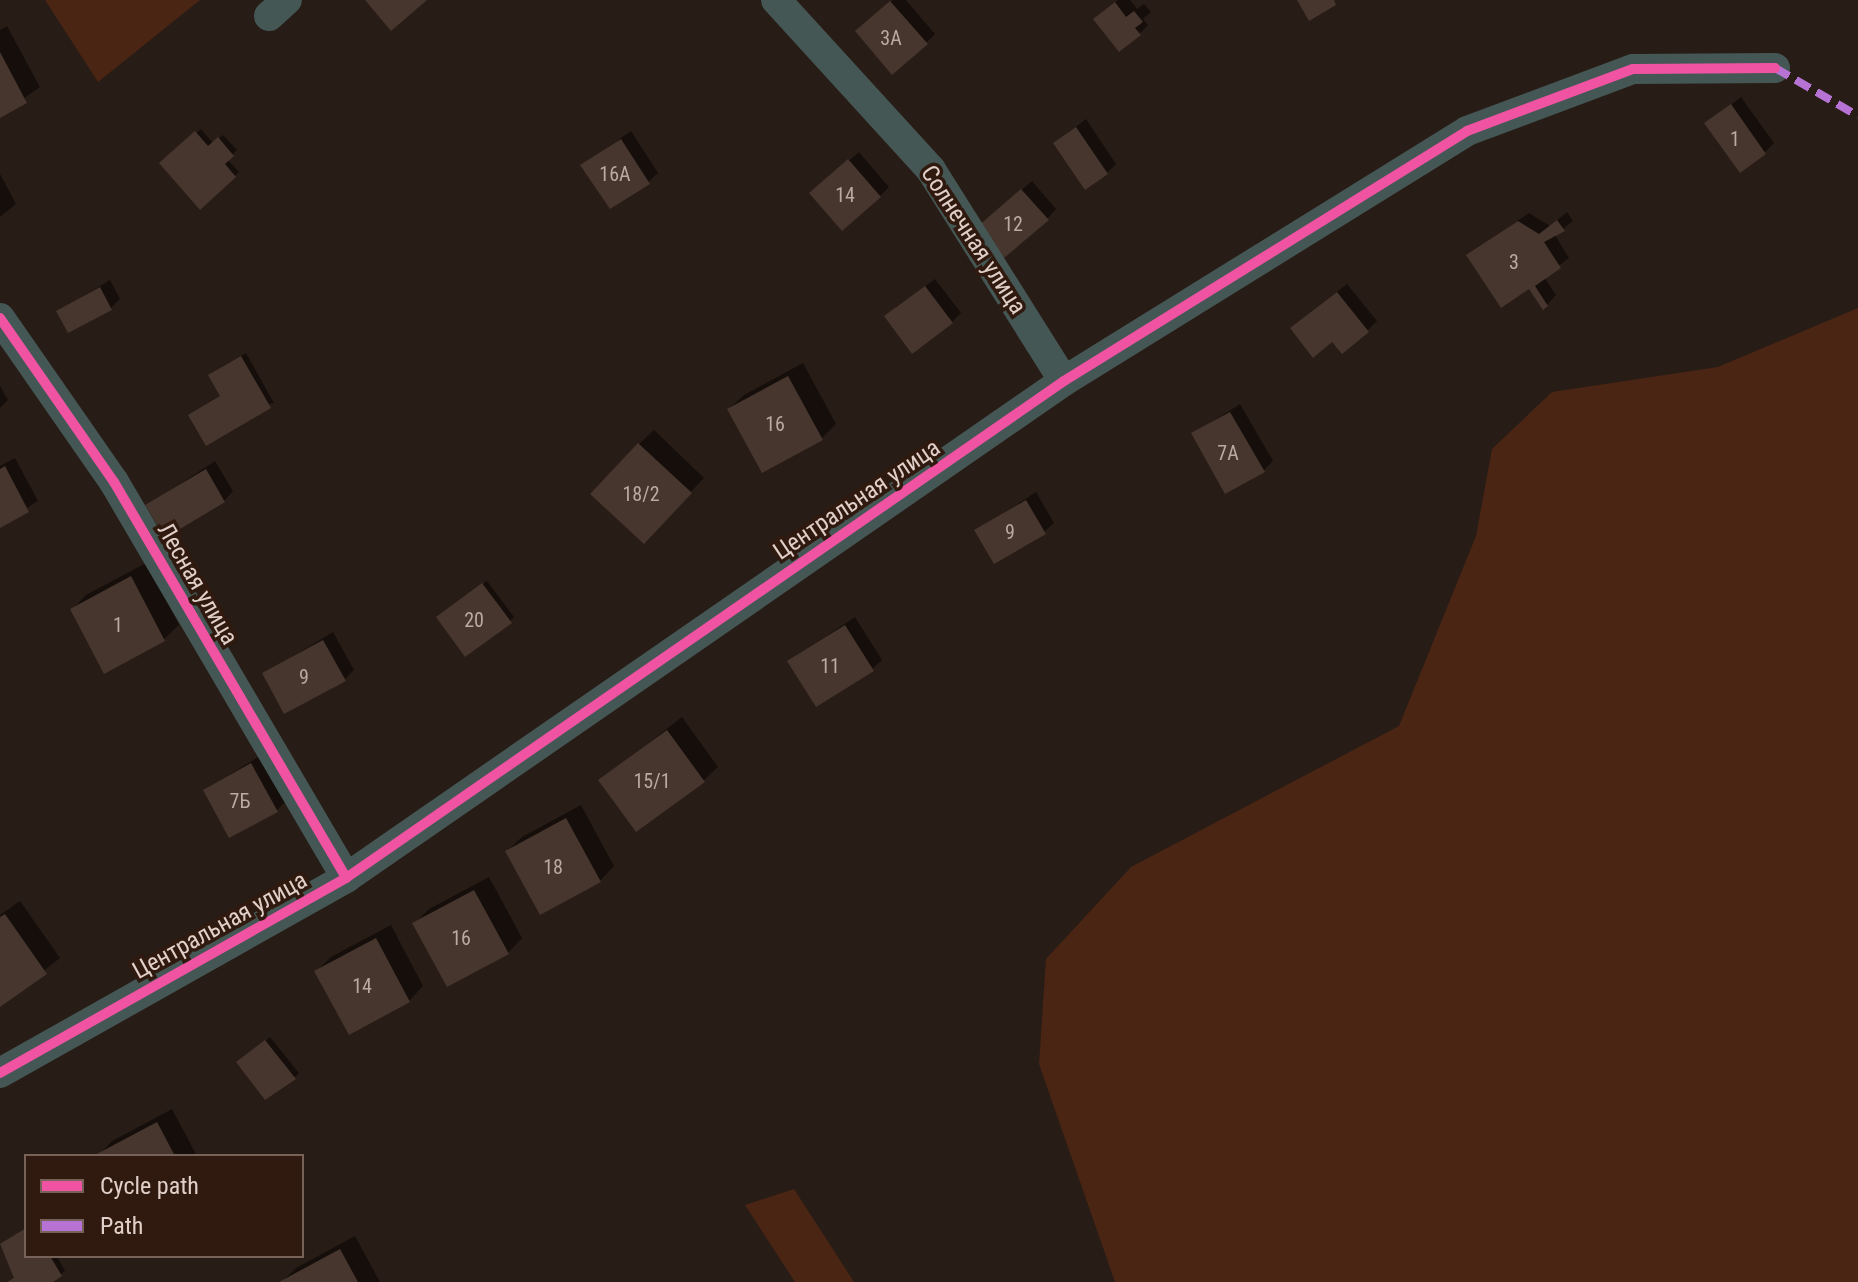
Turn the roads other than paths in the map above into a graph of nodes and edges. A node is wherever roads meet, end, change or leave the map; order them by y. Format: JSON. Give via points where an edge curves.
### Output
{"nodes":[{"id":1,"x":776,"y":0,"type":"edge"},
{"id":2,"x":1775,"y":68,"type":"dead end"},
{"id":3,"x":0,"y":318,"type":"edge"},
{"id":4,"x":1064,"y":381,"type":"junction"},
{"id":5,"x":346,"y":878,"type":"junction"},
{"id":6,"x":0,"y":1073,"type":"edge"}],
"edges":[{"from":1,"to":4,"type":"street","name":"Солнечная улица","via":[[931,170]]},
{"from":2,"to":4,"type":"street","name":"Центральная улица","via":[[1633,69],[1467,131]]},
{"from":3,"to":5,"type":"street","name":"Лесная улица","via":[[114,482]]},
{"from":4,"to":5,"type":"street","name":"Центральная улица"},
{"from":5,"to":6,"type":"street","name":"Центральная улица"}]}
